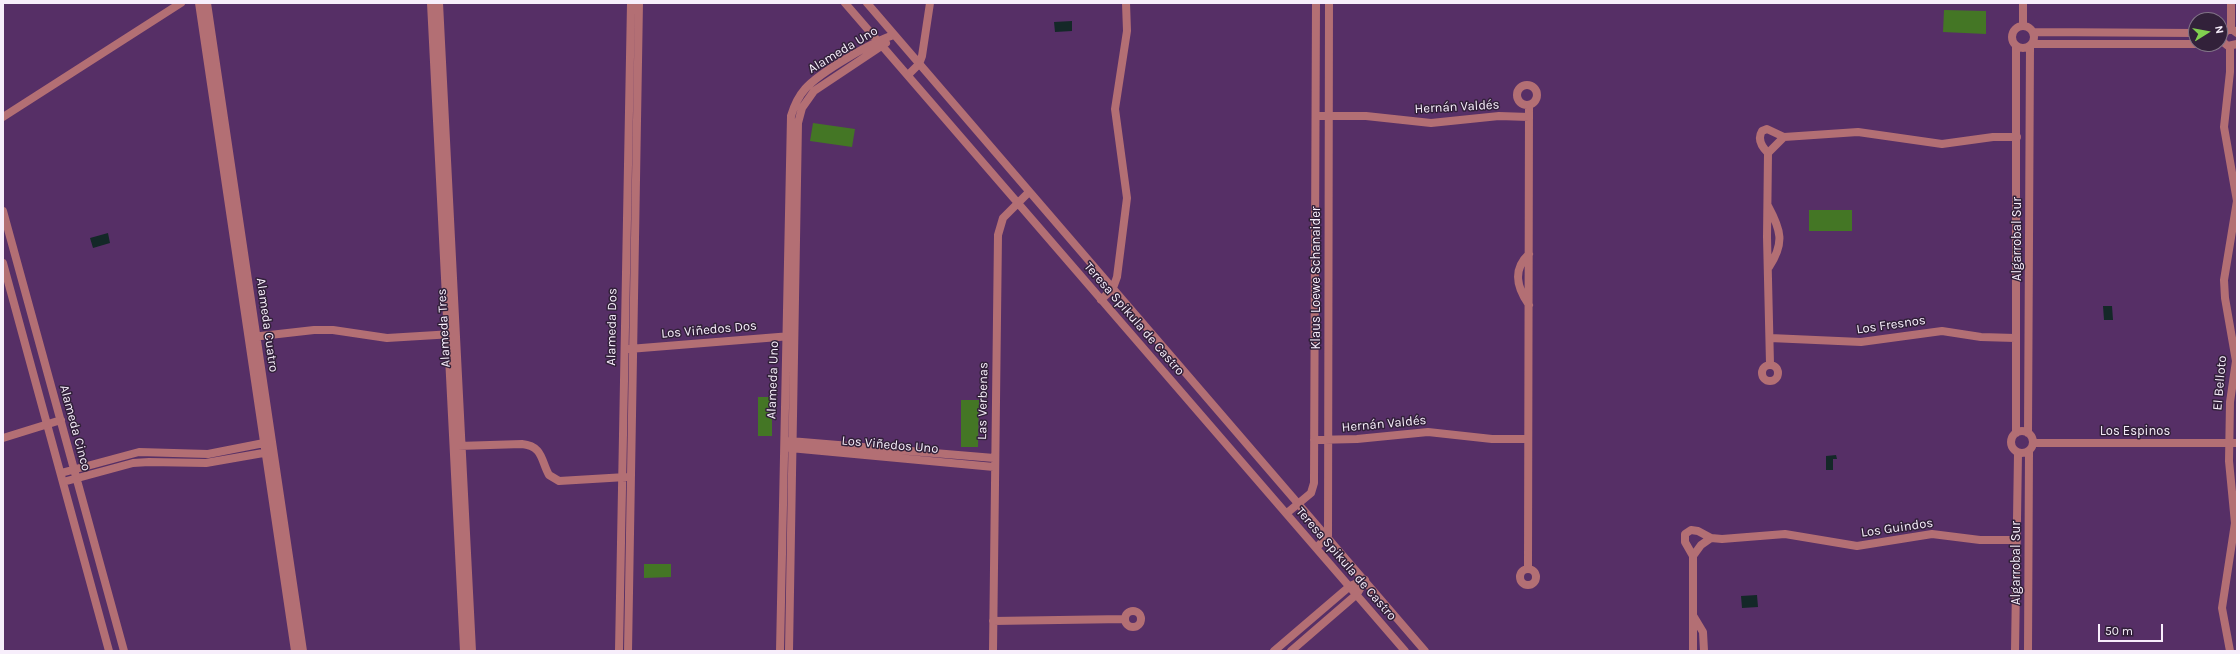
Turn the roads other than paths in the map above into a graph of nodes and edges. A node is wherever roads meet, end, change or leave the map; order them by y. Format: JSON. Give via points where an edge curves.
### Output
{"nodes":[{"id":1,"x":181,"y":3,"type":"edge"},
{"id":2,"x":199,"y":3,"type":"edge"},
{"id":3,"x":207,"y":3,"type":"edge"},
{"id":4,"x":430,"y":3,"type":"edge"},
{"id":5,"x":439,"y":3,"type":"edge"},
{"id":6,"x":631,"y":3,"type":"edge"},
{"id":7,"x":639,"y":3,"type":"edge"},
{"id":8,"x":845,"y":3,"type":"edge"},
{"id":9,"x":867,"y":3,"type":"edge"},
{"id":10,"x":930,"y":3,"type":"edge"},
{"id":11,"x":1126,"y":3,"type":"edge"},
{"id":12,"x":1316,"y":3,"type":"edge"},
{"id":13,"x":1329,"y":3,"type":"edge"},
{"id":14,"x":2023,"y":3,"type":"edge"},
{"id":15,"x":2231,"y":3,"type":"edge"},
{"id":16,"x":2023,"y":26,"type":"junction"},
{"id":17,"x":2033,"y":32,"type":"junction"},
{"id":18,"x":2228,"y":32,"type":"edge"},
{"id":19,"x":2188,"y":33,"type":"edge"},
{"id":20,"x":894,"y":35,"type":"junction"},
{"id":21,"x":880,"y":44,"type":"junction"},
{"id":22,"x":2188,"y":44,"type":"edge"},
{"id":23,"x":2228,"y":44,"type":"edge"},
{"id":24,"x":2031,"y":45,"type":"junction"},
{"id":25,"x":2016,"y":46,"type":"junction"},
{"id":26,"x":919,"y":64,"type":"junction"},
{"id":27,"x":908,"y":75,"type":"junction"},
{"id":28,"x":1529,"y":105,"type":"dead end"},
{"id":29,"x":1328,"y":115,"type":"junction"},
{"id":30,"x":1316,"y":116,"type":"junction"},
{"id":31,"x":3,"y":117,"type":"edge"},
{"id":32,"x":1529,"y":117,"type":"junction"},
{"id":33,"x":1784,"y":137,"type":"junction"},
{"id":34,"x":2017,"y":137,"type":"junction"},
{"id":35,"x":1768,"y":153,"type":"junction"},
{"id":36,"x":1029,"y":192,"type":"junction"},
{"id":37,"x":1018,"y":202,"type":"junction"},
{"id":38,"x":1768,"y":205,"type":"junction"},
{"id":39,"x":3,"y":211,"type":"edge"},
{"id":40,"x":1529,"y":254,"type":"junction"},
{"id":41,"x":3,"y":263,"type":"edge"},
{"id":42,"x":1769,"y":268,"type":"junction"},
{"id":43,"x":1113,"y":288,"type":"junction"},
{"id":44,"x":1101,"y":300,"type":"junction"},
{"id":45,"x":1529,"y":306,"type":"junction"},
{"id":46,"x":452,"y":334,"type":"junction"},
{"id":47,"x":791,"y":336,"type":"junction"},
{"id":48,"x":253,"y":337,"type":"junction"},
{"id":49,"x":1770,"y":338,"type":"junction"},
{"id":50,"x":2015,"y":338,"type":"junction"},
{"id":51,"x":634,"y":348,"type":"junction"},
{"id":52,"x":624,"y":349,"type":"junction"},
{"id":53,"x":1770,"y":364,"type":"dead end"},
{"id":54,"x":60,"y":420,"type":"junction"},
{"id":55,"x":47,"y":424,"type":"junction"},
{"id":56,"x":2016,"y":433,"type":"junction"},
{"id":57,"x":2028,"y":433,"type":"junction"},
{"id":58,"x":3,"y":438,"type":"edge"},
{"id":59,"x":1528,"y":439,"type":"junction"},
{"id":60,"x":1314,"y":440,"type":"junction"},
{"id":61,"x":1328,"y":440,"type":"junction"},
{"id":62,"x":268,"y":442,"type":"junction"},
{"id":63,"x":2033,"y":443,"type":"junction"},
{"id":64,"x":2233,"y":443,"type":"edge"},
{"id":65,"x":783,"y":444,"type":"junction"},
{"id":66,"x":794,"y":445,"type":"junction"},
{"id":67,"x":458,"y":446,"type":"junction"},
{"id":68,"x":2029,"y":451,"type":"junction"},
{"id":69,"x":269,"y":452,"type":"junction"},
{"id":70,"x":2018,"y":453,"type":"junction"},
{"id":71,"x":994,"y":458,"type":"junction"},
{"id":72,"x":994,"y":467,"type":"junction"},
{"id":73,"x":74,"y":470,"type":"junction"},
{"id":74,"x":61,"y":473,"type":"junction"},
{"id":75,"x":631,"y":477,"type":"junction"},
{"id":76,"x":77,"y":478,"type":"junction"},
{"id":77,"x":622,"y":478,"type":"junction"},
{"id":78,"x":64,"y":482,"type":"junction"},
{"id":79,"x":1299,"y":503,"type":"junction"},
{"id":80,"x":1287,"y":513,"type":"junction"},
{"id":81,"x":1328,"y":536,"type":"junction"},
{"id":82,"x":1711,"y":538,"type":"junction"},
{"id":83,"x":2015,"y":540,"type":"junction"},
{"id":84,"x":1316,"y":548,"type":"junction"},
{"id":85,"x":1694,"y":556,"type":"junction"},
{"id":86,"x":1528,"y":569,"type":"dead end"},
{"id":87,"x":1365,"y":580,"type":"junction"},
{"id":88,"x":1350,"y":586,"type":"junction"},
{"id":89,"x":1357,"y":594,"type":"junction"},
{"id":90,"x":1694,"y":617,"type":"junction"},
{"id":91,"x":1125,"y":619,"type":"dead end"},
{"id":92,"x":993,"y":622,"type":"junction"},
{"id":93,"x":110,"y":651,"type":"edge"},
{"id":94,"x":124,"y":651,"type":"edge"},
{"id":95,"x":295,"y":651,"type":"edge"},
{"id":96,"x":303,"y":651,"type":"edge"},
{"id":97,"x":464,"y":651,"type":"edge"},
{"id":98,"x":472,"y":651,"type":"edge"},
{"id":99,"x":619,"y":651,"type":"edge"},
{"id":100,"x":628,"y":651,"type":"edge"},
{"id":101,"x":780,"y":651,"type":"edge"},
{"id":102,"x":789,"y":651,"type":"edge"},
{"id":103,"x":993,"y":651,"type":"edge"},
{"id":104,"x":1274,"y":651,"type":"edge"},
{"id":105,"x":1291,"y":651,"type":"edge"},
{"id":106,"x":1405,"y":651,"type":"edge"},
{"id":107,"x":1426,"y":651,"type":"edge"},
{"id":108,"x":1693,"y":651,"type":"edge"},
{"id":109,"x":1704,"y":651,"type":"edge"},
{"id":110,"x":2015,"y":651,"type":"edge"},
{"id":111,"x":2028,"y":651,"type":"edge"},
{"id":112,"x":2230,"y":651,"type":"edge"}],
"edges":[{"from":1,"to":31,"type":"street"},
{"from":2,"to":48,"type":"street","name":"Alameda Cuatro"},
{"from":3,"to":48,"type":"street","name":"Alameda Cuatro"},
{"from":4,"to":46,"type":"street","name":"Alameda Tres"},
{"from":5,"to":46,"type":"street","name":"Alameda Tres"},
{"from":6,"to":52,"type":"street","name":"Alameda Dos"},
{"from":7,"to":51,"type":"street","name":"Alameda Dos"},
{"from":8,"to":21,"type":"street","name":"Teresa Spikula de Castro"},
{"from":9,"to":20,"type":"street","name":"Teresa Spikula de Castro"},
{"from":10,"to":26,"type":"street","via":[[924,48]]},
{"from":11,"to":43,"type":"street","via":[[1127,31],[1114,109],[1127,204],[1119,266]]},
{"from":12,"to":30,"type":"street","name":"Klaus Loewe Schanaider"},
{"from":13,"to":29,"type":"street","name":"Klaus Loewe Schanaider"},
{"from":14,"to":16,"type":"street"},
{"from":15,"to":18,"type":"street"},
{"from":16,"to":17,"type":"street"},
{"from":16,"to":25,"type":"street","via":[[2013,32],[2012,41]]},
{"from":17,"to":19,"type":"street"},
{"from":17,"to":24,"type":"street"},
{"from":20,"to":21,"type":"street","name":"Alameda Uno"},
{"from":20,"to":26,"type":"street","name":"Teresa Spikula de Castro"},
{"from":21,"to":27,"type":"street","name":"Teresa Spikula de Castro"},
{"from":21,"to":47,"type":"street","name":"Alameda Uno","via":[[808,86],[791,116]]},
{"from":22,"to":24,"type":"street"},
{"from":23,"to":64,"type":"street","name":"El Belloto","via":[[2230,72],[2224,127],[2237,201],[2224,280],[2236,361],[2230,402]]},
{"from":24,"to":25,"type":"street","via":[[2022,48]]},
{"from":24,"to":57,"type":"street","name":"Algarrobal Sur"},
{"from":25,"to":34,"type":"street","name":"Algarrobal Sur"},
{"from":26,"to":27,"type":"street"},
{"from":26,"to":36,"type":"street","name":"Teresa Spikula de Castro"},
{"from":27,"to":37,"type":"street","name":"Teresa Spikula de Castro"},
{"from":28,"to":32,"type":"street"},
{"from":29,"to":30,"type":"street","name":"Hernán Valdés"},
{"from":29,"to":32,"type":"street","name":"Hernán Valdés","via":[[1431,123],[1492,117]]},
{"from":29,"to":61,"type":"street","name":"Klaus Loewe Schanaider"},
{"from":30,"to":60,"type":"street","name":"Klaus Loewe Schanaider"},
{"from":32,"to":40,"type":"street"},
{"from":33,"to":34,"type":"street","via":[[1858,132],[1942,144],[1992,137]]},
{"from":33,"to":35,"type":"street"},
{"from":33,"to":35,"type":"street","via":[[1770,129],[1762,131],[1760,140]]},
{"from":34,"to":50,"type":"street","name":"Algarrobal Sur"},
{"from":35,"to":38,"type":"street"},
{"from":36,"to":37,"type":"street","name":"Las Verbenas"},
{"from":36,"to":43,"type":"street","name":"Teresa Spikula de Castro"},
{"from":37,"to":44,"type":"street","name":"Teresa Spikula de Castro"},
{"from":37,"to":71,"type":"street","name":"Las Verbenas","via":[[1003,218],[998,235]]},
{"from":38,"to":42,"type":"street"},
{"from":38,"to":42,"type":"street","via":[[1778,223],[1781,236],[1778,251]]},
{"from":39,"to":54,"type":"street","name":"Alameda Cinco"},
{"from":40,"to":45,"type":"street"},
{"from":40,"to":45,"type":"street","via":[[1521,265],[1517,279]]},
{"from":41,"to":55,"type":"street","name":"Alameda Cinco"},
{"from":42,"to":49,"type":"street"},
{"from":43,"to":44,"type":"street"},
{"from":43,"to":79,"type":"street","name":"Teresa Spikula de Castro"},
{"from":44,"to":80,"type":"street","name":"Teresa Spikula de Castro"},
{"from":45,"to":59,"type":"street"},
{"from":46,"to":48,"type":"street","via":[[387,338],[333,330],[314,330]]},
{"from":46,"to":67,"type":"street","name":"Alameda Tres"},
{"from":47,"to":51,"type":"street","name":"Los Viñedos Dos"},
{"from":47,"to":65,"type":"street","name":"Alameda Uno"},
{"from":47,"to":66,"type":"street","name":"Alameda Uno"},
{"from":48,"to":62,"type":"street","name":"Alameda Cuatro"},
{"from":49,"to":50,"type":"street","name":"Los Fresnos","via":[[1860,342],[1942,331],[1981,337]]},
{"from":49,"to":53,"type":"street"},
{"from":50,"to":56,"type":"street","name":"Algarrobal Sur"},
{"from":51,"to":52,"type":"street","name":"Los Viñedos Dos"},
{"from":51,"to":75,"type":"street","name":"Alameda Dos"},
{"from":52,"to":77,"type":"street","name":"Alameda Dos"},
{"from":54,"to":55,"type":"street"},
{"from":54,"to":73,"type":"street","name":"Alameda Cinco"},
{"from":55,"to":58,"type":"street"},
{"from":55,"to":74,"type":"street","name":"Alameda Cinco"},
{"from":56,"to":57,"type":"street"},
{"from":56,"to":70,"type":"street","via":[[2011,443]]},
{"from":57,"to":63,"type":"street"},
{"from":59,"to":61,"type":"street","name":"Hernán Valdés","via":[[1492,439],[1428,432]]},
{"from":59,"to":86,"type":"street"},
{"from":60,"to":61,"type":"street","name":"Hernán Valdés"},
{"from":60,"to":79,"type":"street","name":"Klaus Loewe Schanaider","via":[[1314,487]]},
{"from":61,"to":81,"type":"street","name":"Klaus Loewe Schanaider"},
{"from":62,"to":69,"type":"street","name":"Alameda Cuatro"},
{"from":62,"to":73,"type":"street","via":[[200,454],[139,452]]},
{"from":63,"to":64,"type":"street","name":"Los Espinos"},
{"from":63,"to":68,"type":"street"},
{"from":64,"to":112,"type":"street","name":"El Belloto","via":[[2235,535],[2222,608]]},
{"from":65,"to":66,"type":"street","name":"Los Viñedos Uno"},
{"from":65,"to":101,"type":"street","name":"Alameda Uno"},
{"from":66,"to":71,"type":"street","name":"Los Viñedos Uno"},
{"from":66,"to":72,"type":"street","name":"Los Viñedos Uno"},
{"from":66,"to":102,"type":"street","name":"Alameda Uno"},
{"from":67,"to":77,"type":"street","via":[[522,444],[532,446],[542,455],[549,475],[559,480]]},
{"from":67,"to":97,"type":"street","name":"Alameda Tres"},
{"from":67,"to":98,"type":"street","name":"Alameda Tres"},
{"from":68,"to":70,"type":"street"},
{"from":68,"to":111,"type":"street","name":"Algarrobal Sur"},
{"from":69,"to":76,"type":"street","via":[[206,463],[140,462]]},
{"from":69,"to":95,"type":"street","name":"Alameda Cuatro"},
{"from":69,"to":96,"type":"street","name":"Alameda Cuatro"},
{"from":70,"to":83,"type":"street","name":"Algarrobal Sur"},
{"from":71,"to":72,"type":"street","name":"Las Verbenas"},
{"from":72,"to":92,"type":"street","name":"Las Verbenas"},
{"from":73,"to":74,"type":"street"},
{"from":73,"to":76,"type":"street","name":"Alameda Cinco"},
{"from":74,"to":78,"type":"street","name":"Alameda Cinco"},
{"from":75,"to":77,"type":"street"},
{"from":75,"to":100,"type":"street","name":"Alameda Dos"},
{"from":76,"to":78,"type":"street"},
{"from":76,"to":94,"type":"street","name":"Alameda Cinco"},
{"from":77,"to":99,"type":"street","name":"Alameda Dos"},
{"from":78,"to":93,"type":"street","name":"Alameda Cinco"},
{"from":79,"to":80,"type":"street","name":"Klaus Loewe Schanaider"},
{"from":79,"to":81,"type":"street","name":"Teresa Spikula de Castro"},
{"from":80,"to":84,"type":"street","name":"Teresa Spikula de Castro"},
{"from":81,"to":84,"type":"street"},
{"from":81,"to":87,"type":"street","name":"Teresa Spikula de Castro"},
{"from":82,"to":83,"type":"street","name":"Los Guindos","via":[[1734,539],[1785,534],[1856,546],[1932,534],[1980,540]]},
{"from":82,"to":85,"type":"street","via":[[1701,545]]},
{"from":82,"to":85,"type":"street","name":"Los Guindos","via":[[1696,530],[1686,532],[1684,539]]},
{"from":83,"to":110,"type":"street","name":"Algarrobal Sur"},
{"from":84,"to":88,"type":"street","name":"Teresa Spikula de Castro"},
{"from":85,"to":90,"type":"street","name":"Los Guindos"},
{"from":87,"to":88,"type":"street"},
{"from":87,"to":89,"type":"street"},
{"from":87,"to":107,"type":"street","name":"Teresa Spikula de Castro"},
{"from":88,"to":89,"type":"street","name":"Teresa Spikula de Castro"},
{"from":88,"to":104,"type":"street"},
{"from":89,"to":105,"type":"street"},
{"from":89,"to":106,"type":"street","name":"Teresa Spikula de Castro"},
{"from":90,"to":108,"type":"street","name":"Los Guindos"},
{"from":90,"to":109,"type":"street","name":"Los Guindos","via":[[1703,632]]},
{"from":91,"to":92,"type":"street"},
{"from":92,"to":103,"type":"street","name":"Las Verbenas"}]}
